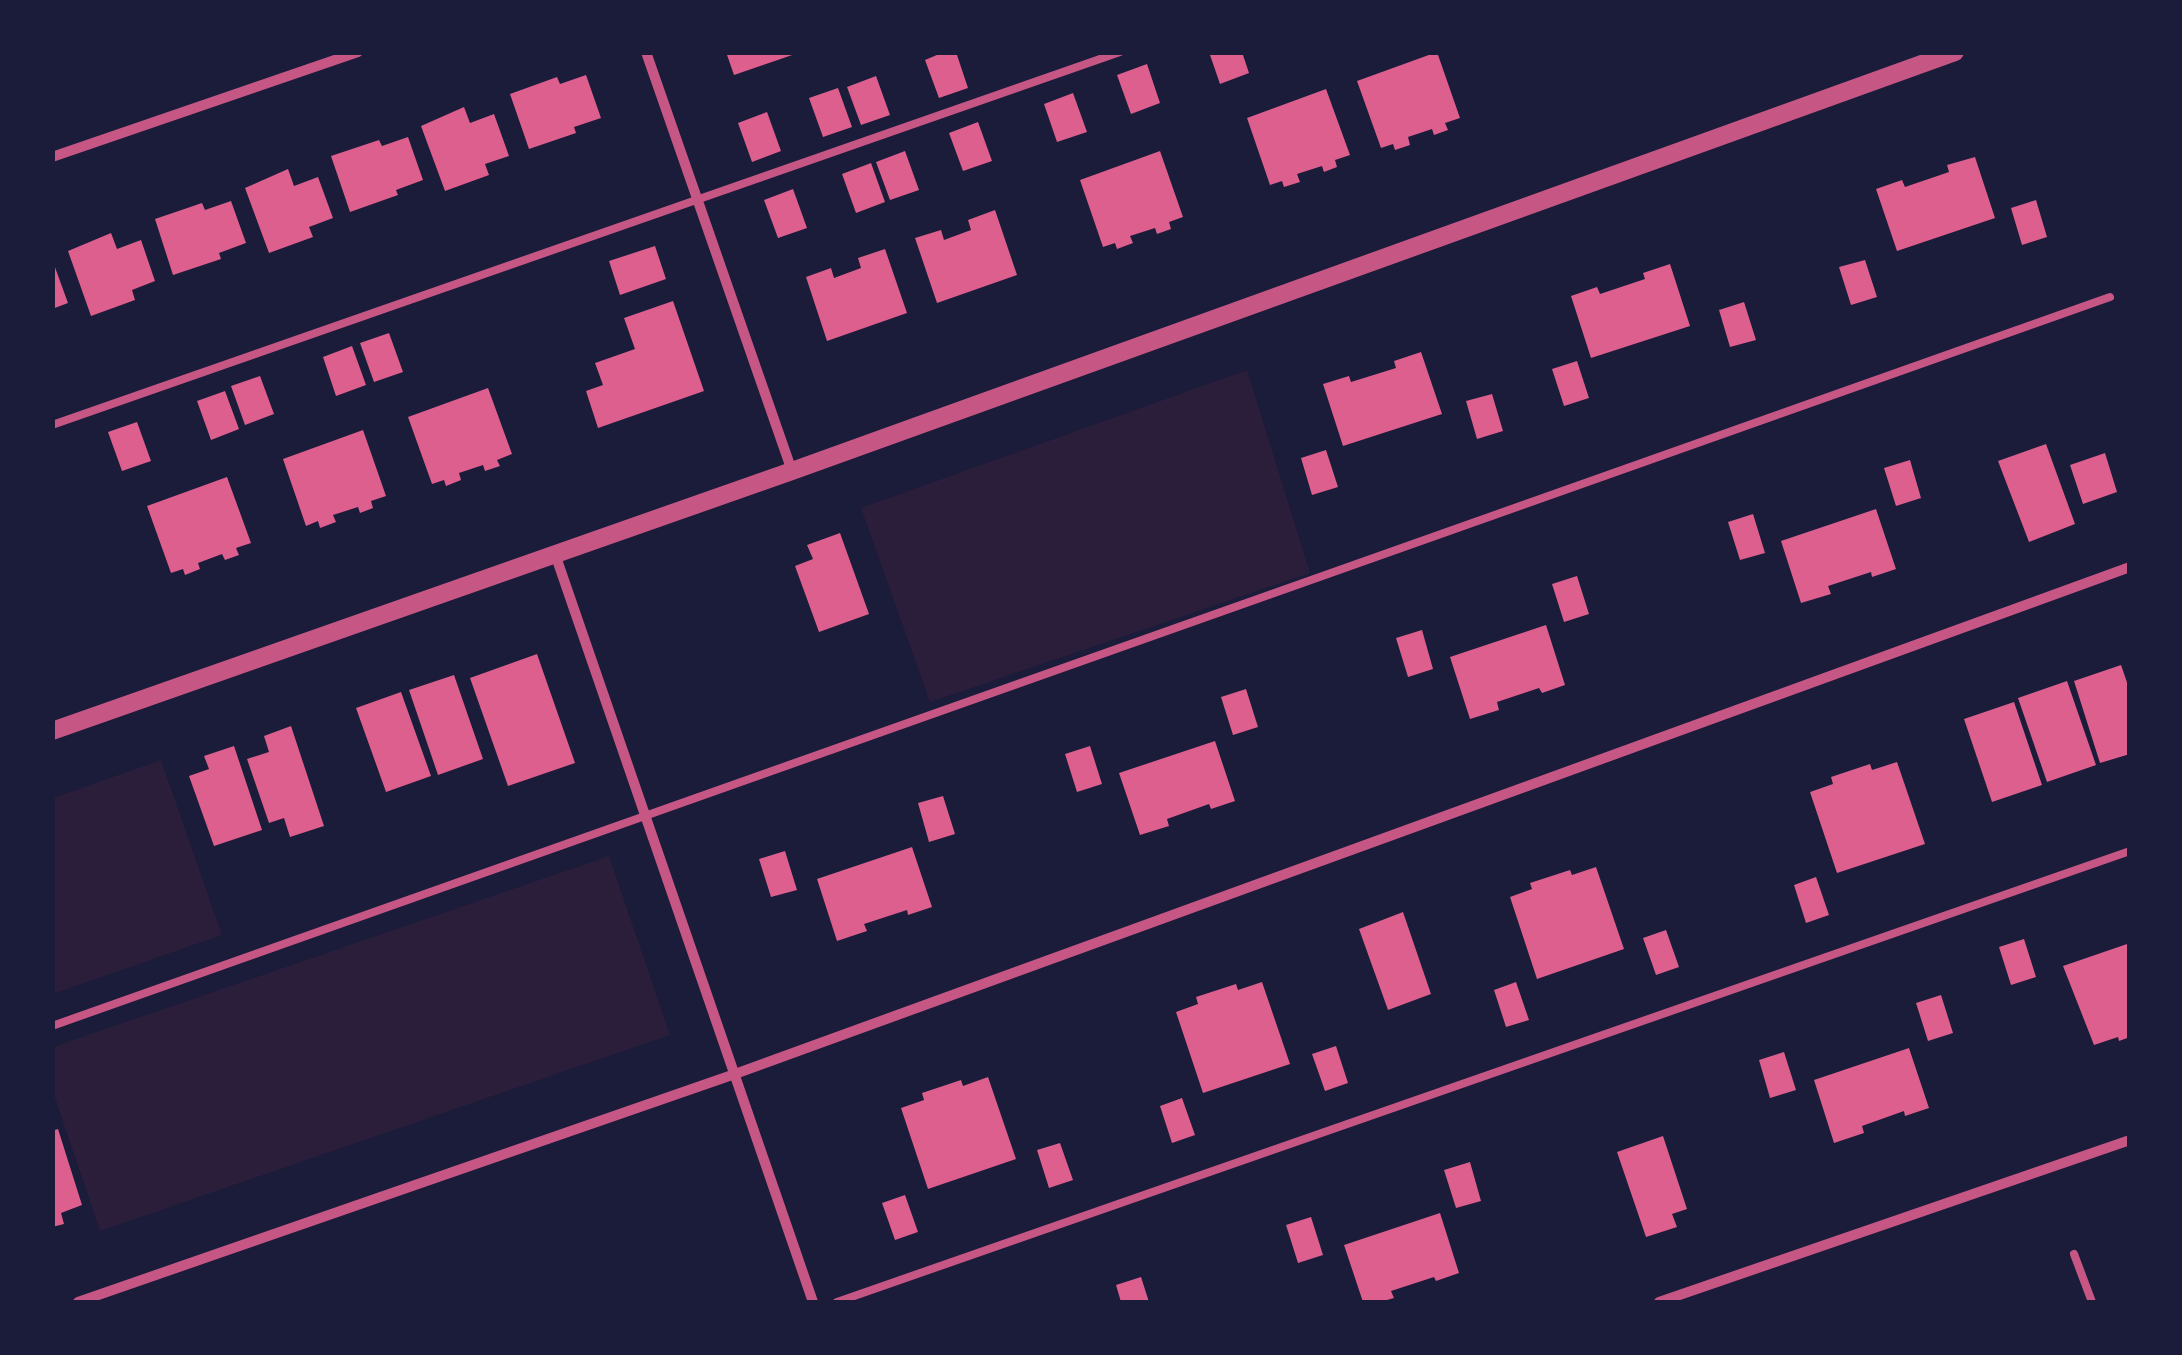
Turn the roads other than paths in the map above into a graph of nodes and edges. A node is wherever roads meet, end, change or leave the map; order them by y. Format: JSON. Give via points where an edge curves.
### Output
{"nodes":[{"id":1,"x":358,"y":52,"type":"edge"},
{"id":2,"x":646,"y":52,"type":"edge"},
{"id":3,"x":1120,"y":52,"type":"edge"},
{"id":4,"x":1955,"y":52,"type":"edge"},
{"id":5,"x":52,"y":157,"type":"edge"},
{"id":6,"x":697,"y":199,"type":"junction"},
{"id":7,"x":2110,"y":297,"type":"dead end"},
{"id":8,"x":52,"y":425,"type":"edge"},
{"id":9,"x":792,"y":471,"type":"junction"},
{"id":10,"x":555,"y":554,"type":"junction"},
{"id":11,"x":2130,"y":567,"type":"edge"},
{"id":12,"x":52,"y":730,"type":"edge"},
{"id":13,"x":645,"y":818,"type":"junction"},
{"id":14,"x":2130,"y":851,"type":"edge"},
{"id":15,"x":52,"y":1026,"type":"edge"},
{"id":16,"x":734,"y":1074,"type":"junction"},
{"id":17,"x":2130,"y":1140,"type":"edge"},
{"id":18,"x":2074,"y":1254,"type":"dead end"},
{"id":19,"x":78,"y":1302,"type":"edge"},
{"id":20,"x":812,"y":1302,"type":"edge"},
{"id":21,"x":837,"y":1302,"type":"edge"},
{"id":22,"x":1659,"y":1302,"type":"edge"},
{"id":23,"x":2092,"y":1302,"type":"edge"}],
"edges":[{"from":1,"to":5,"type":"street"},
{"from":2,"to":6,"type":"street"},
{"from":3,"to":6,"type":"lane"},
{"from":4,"to":9,"type":"street"},
{"from":6,"to":8,"type":"lane"},
{"from":6,"to":9,"type":"street"},
{"from":7,"to":13,"type":"lane"},
{"from":9,"to":10,"type":"street"},
{"from":10,"to":12,"type":"street"},
{"from":10,"to":13,"type":"street"},
{"from":11,"to":16,"type":"street"},
{"from":13,"to":15,"type":"lane"},
{"from":13,"to":16,"type":"street"},
{"from":14,"to":21,"type":"lane"},
{"from":16,"to":19,"type":"street"},
{"from":16,"to":20,"type":"street"},
{"from":17,"to":22,"type":"street"},
{"from":18,"to":23,"type":"lane"}]}
